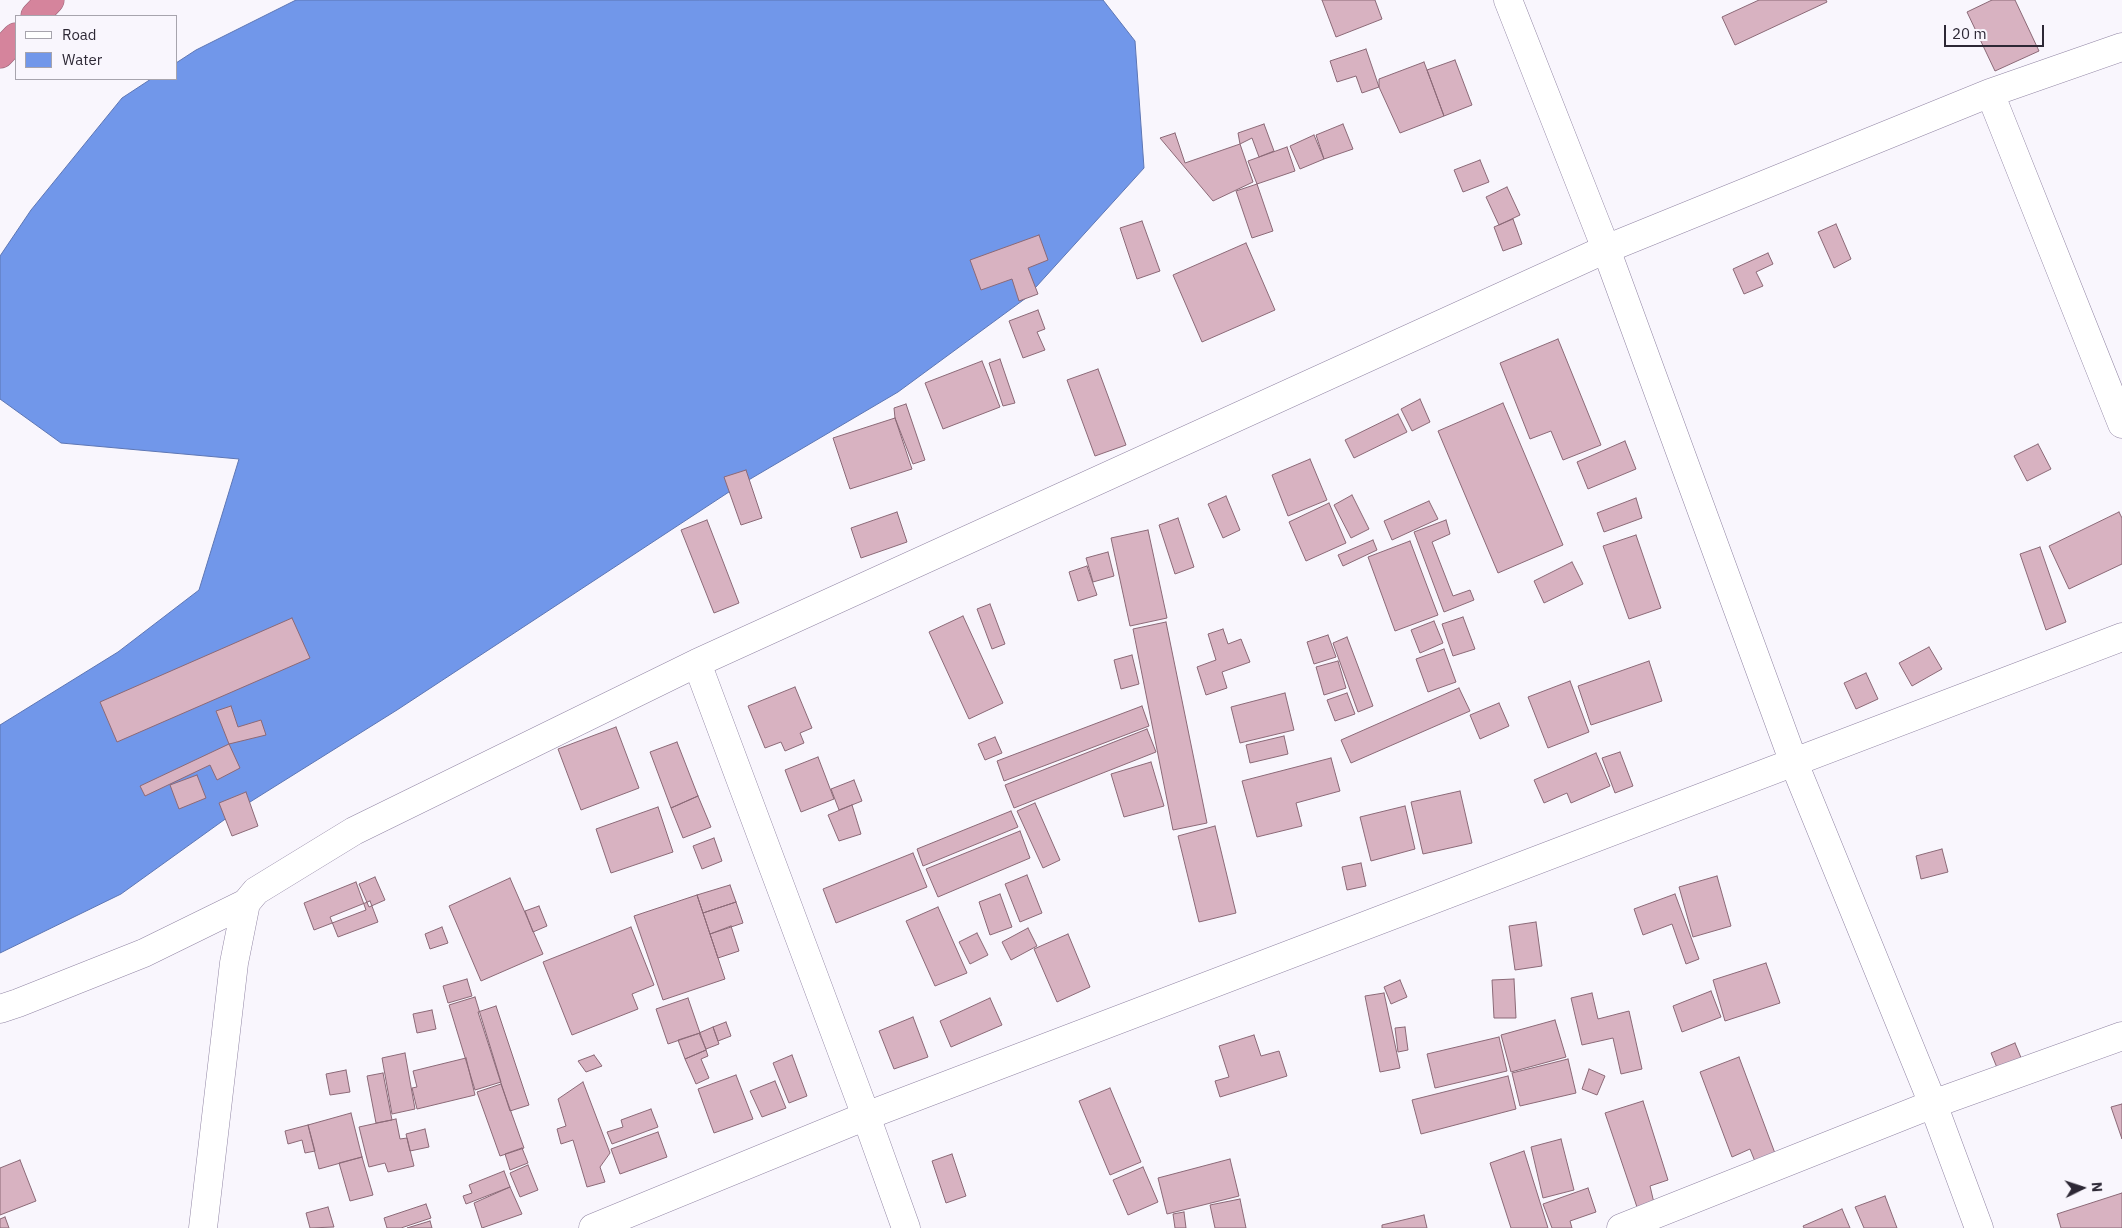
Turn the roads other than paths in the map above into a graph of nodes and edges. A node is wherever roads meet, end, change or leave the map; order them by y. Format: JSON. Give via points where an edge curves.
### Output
{"nodes":[{"id":1,"x":50,"y":0,"type":"edge"},
{"id":2,"x":1508,"y":0,"type":"edge"},
{"id":3,"x":36,"y":15,"type":"edge"},
{"id":4,"x":15,"y":38,"type":"edge"},
{"id":5,"x":2122,"y":47,"type":"edge"},
{"id":6,"x":0,"y":54,"type":"edge"},
{"id":7,"x":1990,"y":92,"type":"junction"},
{"id":8,"x":1606,"y":249,"type":"junction"},
{"id":9,"x":2122,"y":424,"type":"edge"},
{"id":10,"x":2122,"y":637,"type":"edge"},
{"id":11,"x":697,"y":663,"type":"junction"},
{"id":12,"x":1794,"y":763,"type":"junction"},
{"id":13,"x":246,"y":903,"type":"junction"},
{"id":14,"x":0,"y":1009,"type":"edge"},
{"id":15,"x":2122,"y":1036,"type":"edge"},
{"id":16,"x":1932,"y":1104,"type":"junction"},
{"id":17,"x":866,"y":1116,"type":"junction"},
{"id":18,"x":203,"y":1228,"type":"edge"},
{"id":19,"x":593,"y":1228,"type":"edge"},
{"id":20,"x":906,"y":1228,"type":"edge"},
{"id":21,"x":1621,"y":1228,"type":"edge"},
{"id":22,"x":1980,"y":1228,"type":"edge"}],
"edges":[{"from":1,"to":3,"type":"highway"},
{"from":2,"to":8,"type":"street"},
{"from":4,"to":6,"type":"highway"},
{"from":5,"to":7,"type":"street"},
{"from":7,"to":8,"type":"street"},
{"from":7,"to":9,"type":"street"},
{"from":8,"to":11,"type":"street"},
{"from":8,"to":12,"type":"street"},
{"from":10,"to":12,"type":"street"},
{"from":11,"to":13,"type":"street","via":[[354,831],[256,891]]},
{"from":11,"to":17,"type":"street"},
{"from":12,"to":16,"type":"street"},
{"from":12,"to":17,"type":"street"},
{"from":13,"to":14,"type":"street","via":[[144,953]]},
{"from":13,"to":18,"type":"street","via":[[234,963]]},
{"from":15,"to":16,"type":"street"},
{"from":16,"to":21,"type":"street"},
{"from":16,"to":22,"type":"street"},
{"from":17,"to":19,"type":"street"},
{"from":17,"to":20,"type":"street"}]}
